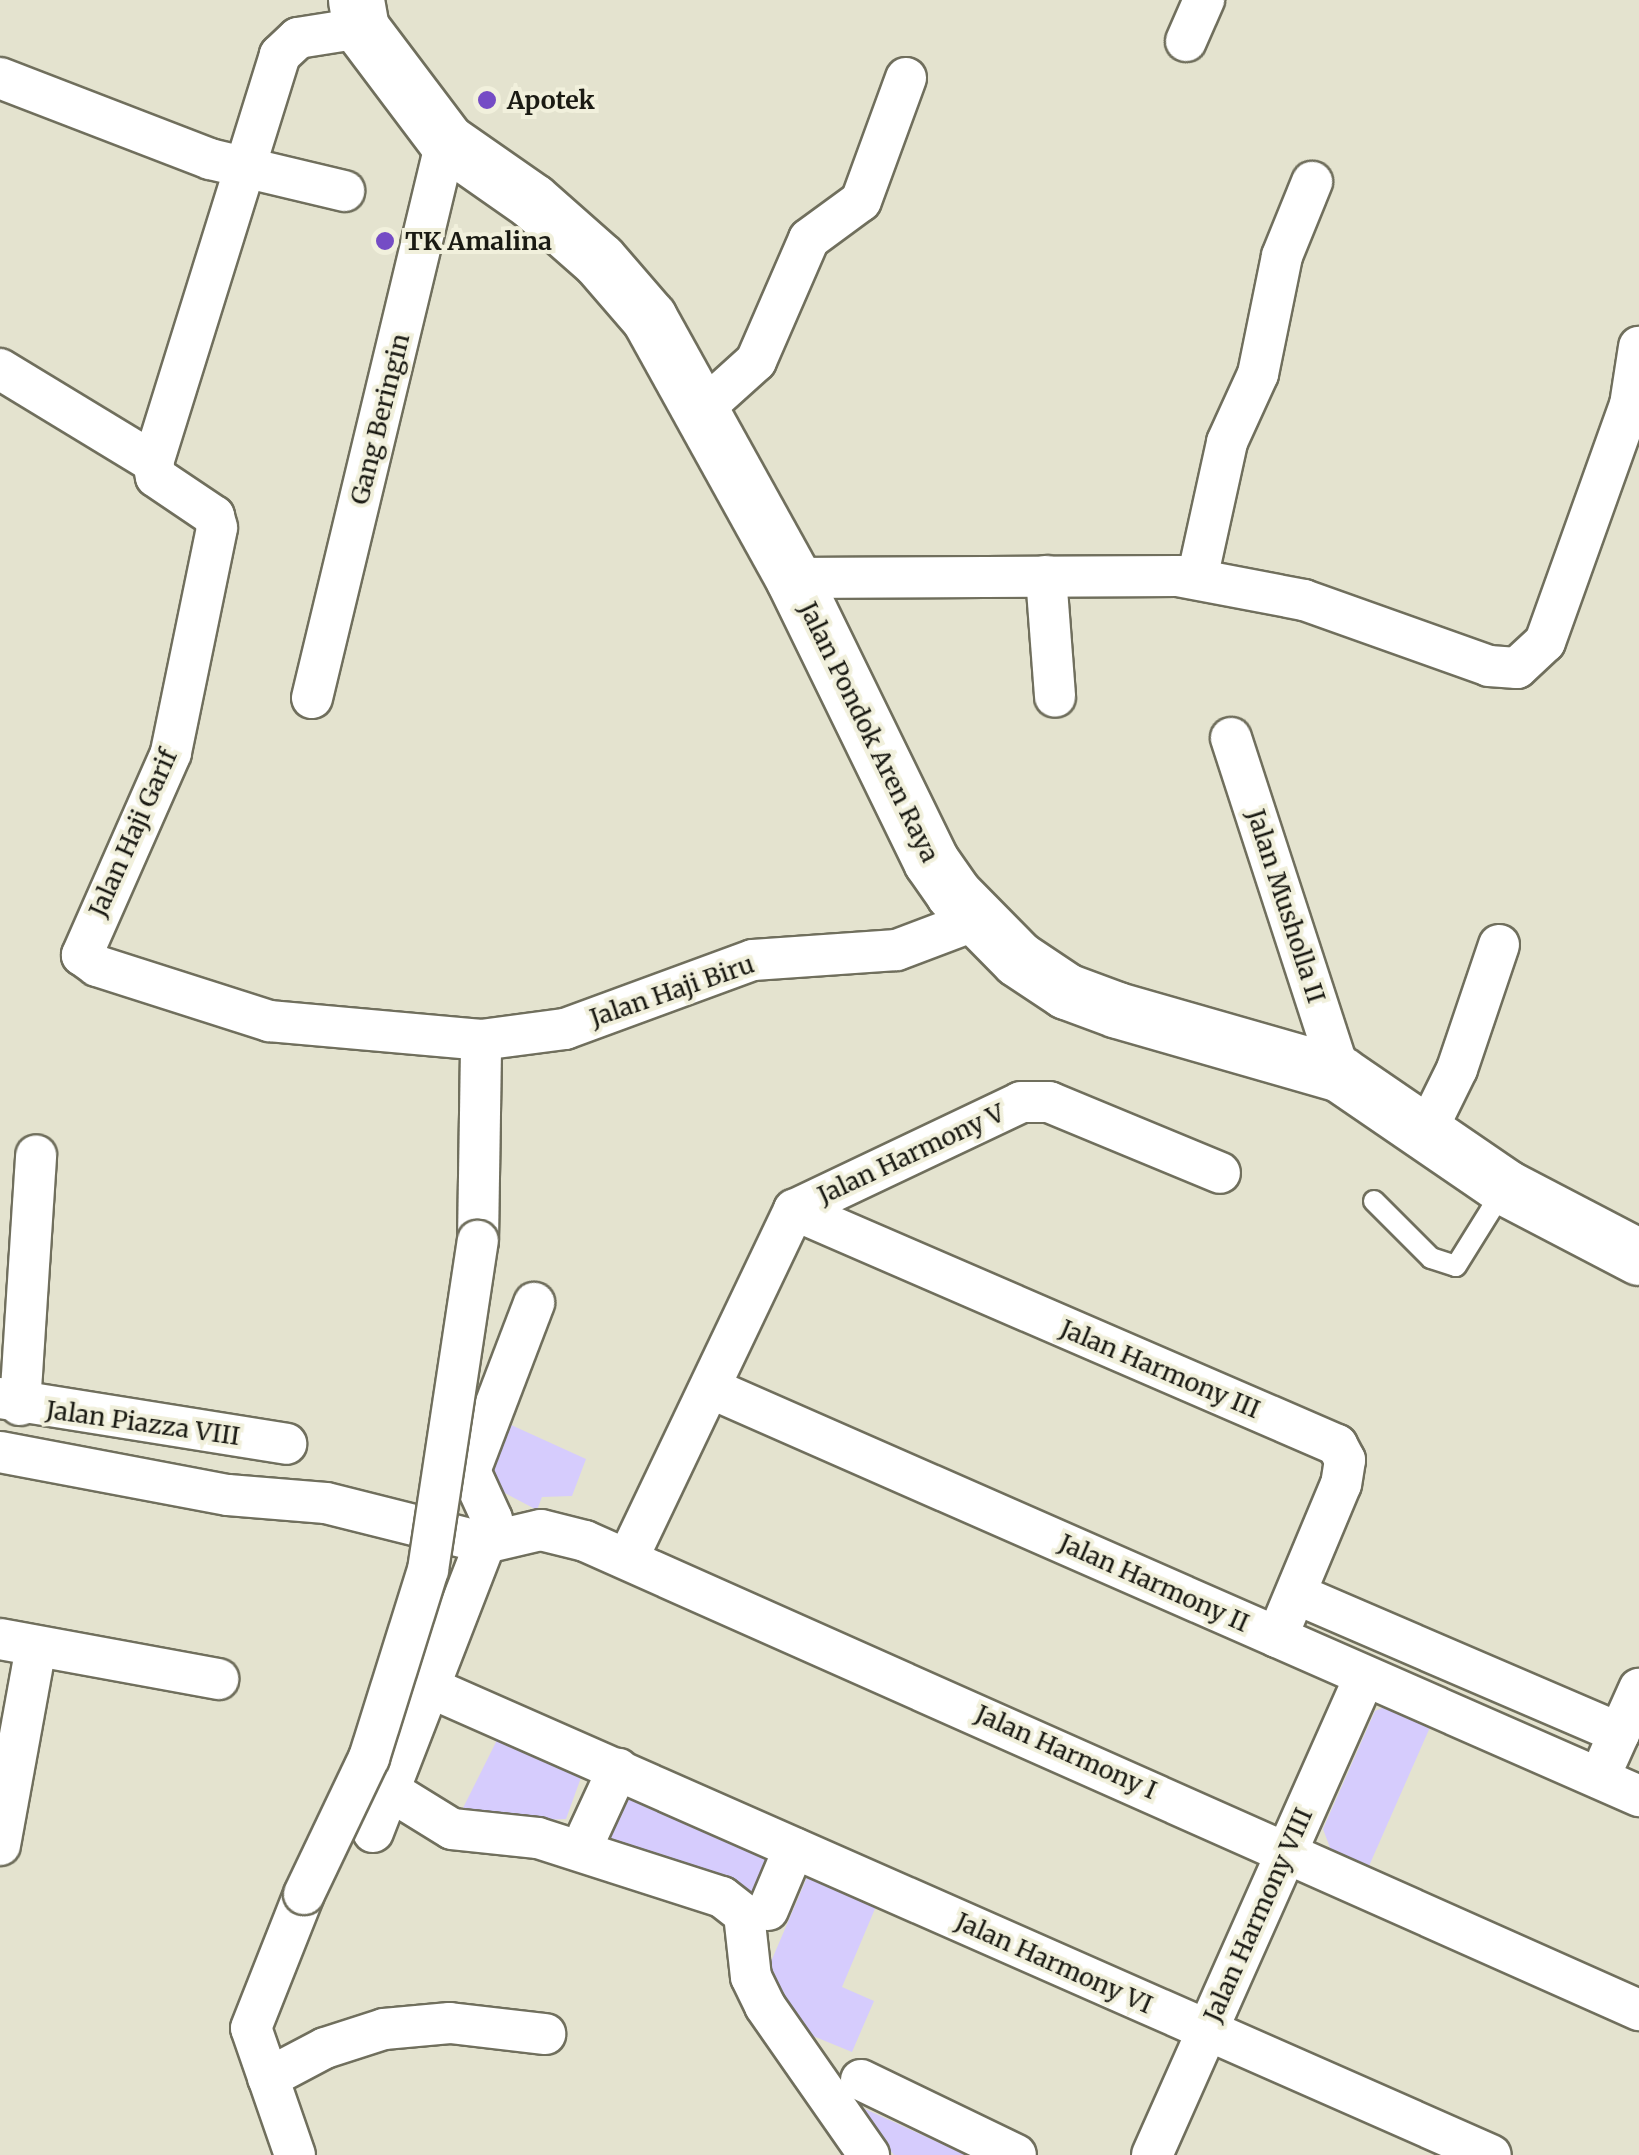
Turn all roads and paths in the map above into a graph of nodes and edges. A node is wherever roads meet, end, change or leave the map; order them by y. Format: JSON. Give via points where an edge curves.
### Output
{"nodes":[{"id":1,"x":1204,"y":0,"type":"edge"},
{"id":2,"x":359,"y":14,"type":"edge"},
{"id":3,"x":1186,"y":41,"type":"dead end"},
{"id":4,"x":0,"y":78,"type":"edge"},
{"id":5,"x":906,"y":78,"type":"dead end"},
{"id":6,"x":446,"y":141,"type":"junction"},
{"id":7,"x":248,"y":168,"type":"junction"},
{"id":8,"x":1312,"y":182,"type":"dead end"},
{"id":9,"x":344,"y":191,"type":"dead end"},
{"id":10,"x":1639,"y":347,"type":"edge"},
{"id":11,"x":0,"y":369,"type":"edge"},
{"id":12,"x":1630,"y":405,"type":"junction"},
{"id":13,"x":704,"y":408,"type":"junction"},
{"id":14,"x":1639,"y":448,"type":"edge"},
{"id":15,"x":153,"y":462,"type":"junction"},
{"id":16,"x":1046,"y":576,"type":"junction"},
{"id":17,"x":793,"y":578,"type":"junction"},
{"id":18,"x":1197,"y":579,"type":"junction"},
{"id":19,"x":312,"y":698,"type":"dead end"},
{"id":20,"x":1055,"y":698,"type":"dead end"},
{"id":21,"x":1232,"y":738,"type":"dead end"},
{"id":22,"x":979,"y":920,"type":"junction"},
{"id":23,"x":1499,"y":945,"type":"dead end"},
{"id":24,"x":481,"y":1040,"type":"junction"},
{"id":25,"x":1340,"y":1074,"type":"junction"},
{"id":26,"x":1427,"y":1130,"type":"junction"},
{"id":27,"x":36,"y":1156,"type":"dead end"},
{"id":28,"x":1220,"y":1173,"type":"dead end"},
{"id":29,"x":1505,"y":1187,"type":"junction"},
{"id":30,"x":1374,"y":1201,"type":"dead end"},
{"id":31,"x":794,"y":1210,"type":"junction"},
{"id":32,"x":1639,"y":1257,"type":"edge"},
{"id":33,"x":534,"y":1303,"type":"dead end"},
{"id":34,"x":710,"y":1388,"type":"junction"},
{"id":35,"x":10,"y":1402,"type":"edge"},
{"id":36,"x":286,"y":1444,"type":"dead end"},
{"id":37,"x":0,"y":1452,"type":"edge"},
{"id":38,"x":485,"y":1544,"type":"junction"},
{"id":39,"x":628,"y":1558,"type":"junction"},
{"id":40,"x":1296,"y":1594,"type":"junction"},
{"id":41,"x":1277,"y":1638,"type":"junction"},
{"id":42,"x":18,"y":1642,"type":"edge"},
{"id":43,"x":1365,"y":1676,"type":"junction"},
{"id":44,"x":218,"y":1680,"type":"dead end"},
{"id":45,"x":431,"y":1688,"type":"junction"},
{"id":46,"x":1639,"y":1689,"type":"edge"},
{"id":47,"x":1619,"y":1733,"type":"junction"},
{"id":48,"x":618,"y":1770,"type":"junction"},
{"id":49,"x":1599,"y":1778,"type":"junction"},
{"id":50,"x":392,"y":1792,"type":"junction"},
{"id":51,"x":1639,"y":1796,"type":"edge"},
{"id":52,"x":373,"y":1832,"type":"dead end"},
{"id":53,"x":588,"y":1834,"type":"dead end"},
{"id":54,"x":0,"y":1846,"type":"edge"},
{"id":55,"x":794,"y":1848,"type":"junction"},
{"id":56,"x":1287,"y":1850,"type":"junction"},
{"id":57,"x":768,"y":1910,"type":"dead end"},
{"id":58,"x":1639,"y":2010,"type":"edge"},
{"id":59,"x":1208,"y":2030,"type":"junction"},
{"id":60,"x":545,"y":2034,"type":"dead end"},
{"id":61,"x":268,"y":2078,"type":"junction"},
{"id":62,"x":861,"y":2080,"type":"dead end"},
{"id":63,"x":294,"y":2155,"type":"edge"},
{"id":64,"x":869,"y":2155,"type":"edge"},
{"id":65,"x":1016,"y":2155,"type":"edge"},
{"id":66,"x":1152,"y":2155,"type":"edge"},
{"id":67,"x":1491,"y":2155,"type":"edge"}],
"edges":[{"from":1,"to":3,"type":"street"},
{"from":2,"to":6,"type":"main road","name":"Jalan Pondok Aren Raya"},
{"from":2,"to":7,"type":"street","via":[[287,45]]},
{"from":4,"to":7,"type":"street"},
{"from":5,"to":13,"type":"street","via":[[861,201],[809,239],[756,361]]},
{"from":6,"to":13,"type":"main road","name":"Jalan Pondok Aren Raya","via":[[532,201],[598,260],[649,318]]},
{"from":6,"to":19,"type":"street","name":"Gang Beringin"},
{"from":7,"to":9,"type":"street"},
{"from":7,"to":15,"type":"street"},
{"from":8,"to":18,"type":"street","via":[[1278,271],[1258,374],[1228,442]]},
{"from":10,"to":12,"type":"street"},
{"from":11,"to":15,"type":"street"},
{"from":12,"to":14,"type":"street"},
{"from":12,"to":18,"type":"street","via":[[1545,642],[1516,668],[1489,666],[1304,600]]},
{"from":13,"to":17,"type":"main road","name":"Jalan Pondok Aren Raya"},
{"from":15,"to":24,"type":"street","name":"Jalan Haji Garif","via":[[156,476],[214,516],[218,528],[171,753],[82,955],[97,966],[269,1021]]},
{"from":16,"to":17,"type":"street"},
{"from":16,"to":18,"type":"street"},
{"from":16,"to":20,"type":"street"},
{"from":17,"to":22,"type":"main road","name":"Jalan Pondok Aren Raya","via":[[931,861]]},
{"from":21,"to":25,"type":"street","name":"Jalan Musholla II"},
{"from":22,"to":24,"type":"street","name":"Jalan Haji Biru","via":[[897,950],[753,960],[565,1029]]},
{"from":22,"to":25,"type":"main road","name":"Jalan Pondok Aren Raya","via":[[1018,959],[1066,991]]},
{"from":23,"to":26,"type":"street","via":[[1457,1070]]},
{"from":24,"to":61,"type":"street","bridge":true,"via":[[478,1242],[428,1570],[369,1758],[254,2011],[251,2028]]},
{"from":25,"to":26,"type":"main road","name":"Jalan Pondok Aren Raya"},
{"from":26,"to":29,"type":"main road","name":"Jalan Pondok Aren Raya"},
{"from":27,"to":35,"type":"street"},
{"from":28,"to":31,"type":"street","name":"Jalan Harmony V","via":[[1049,1102],[1020,1102]]},
{"from":29,"to":30,"type":"lane","via":[[1456,1266],[1431,1258]]},
{"from":29,"to":32,"type":"main road","name":"Jalan Pondok Aren Raya"},
{"from":31,"to":34,"type":"street","name":"Jalan Harmony V"},
{"from":31,"to":40,"type":"street","name":"Jalan Harmony III","via":[[1336,1446],[1345,1460],[1341,1484]]},
{"from":33,"to":38,"type":"street","via":[[470,1471],[492,1519]]},
{"from":34,"to":39,"type":"street","name":"Jalan Harmony V"},
{"from":34,"to":41,"type":"street","name":"Jalan Harmony II"},
{"from":35,"to":36,"type":"street","name":"Jalan Piazza VIII"},
{"from":37,"to":38,"type":"street","name":"Jalan Harmony I","via":[[228,1494],[292,1525],[339,1533],[381,1520]]},
{"from":38,"to":39,"type":"street","name":"Jalan Harmony I","via":[[541,1530]]},
{"from":38,"to":45,"type":"street"},
{"from":39,"to":56,"type":"street","name":"Jalan Harmony I"},
{"from":40,"to":41,"type":"street","name":"Jalan Harmony III"},
{"from":40,"to":47,"type":"street"},
{"from":41,"to":43,"type":"street","name":"Jalan Harmony II"},
{"from":42,"to":44,"type":"street"},
{"from":42,"to":54,"type":"street"},
{"from":43,"to":49,"type":"street","name":"Jalan Harmony II"},
{"from":43,"to":56,"type":"street","name":"Jalan Harmony VIII"},
{"from":45,"to":48,"type":"street","name":"Jalan Harmony VI"},
{"from":45,"to":50,"type":"street"},
{"from":46,"to":47,"type":"street"},
{"from":47,"to":49,"type":"street"},
{"from":48,"to":53,"type":"street"},
{"from":48,"to":55,"type":"street","name":"Jalan Harmony VI"},
{"from":49,"to":51,"type":"street","name":"Jalan Harmony II"},
{"from":50,"to":52,"type":"street"},
{"from":50,"to":64,"type":"street","via":[[452,1828],[538,1838],[722,1897],[744,1914],[751,1977],[765,2006]]},
{"from":55,"to":57,"type":"street"},
{"from":55,"to":59,"type":"street","name":"Jalan Harmony VI"},
{"from":56,"to":58,"type":"street","name":"Jalan Harmony I"},
{"from":56,"to":59,"type":"street","name":"Jalan Harmony VIII"},
{"from":59,"to":66,"type":"street","name":"Jalan Harmony VIII"},
{"from":59,"to":67,"type":"street","name":"Jalan Harmony VI"},
{"from":60,"to":61,"type":"street","via":[[450,2024],[384,2029],[325,2048]]},
{"from":61,"to":63,"type":"street"},
{"from":62,"to":65,"type":"street"}]}
